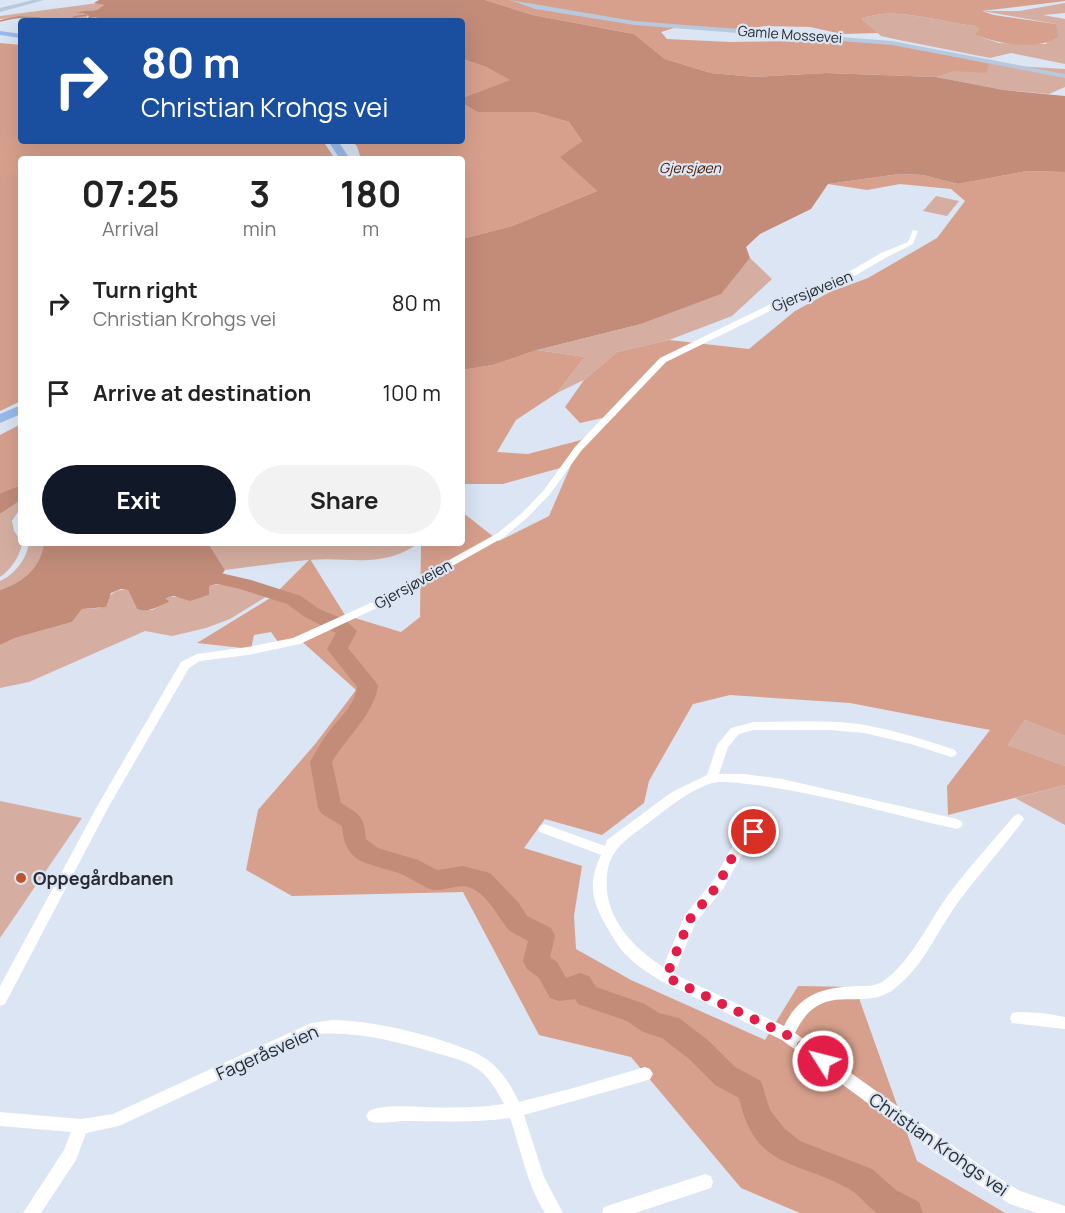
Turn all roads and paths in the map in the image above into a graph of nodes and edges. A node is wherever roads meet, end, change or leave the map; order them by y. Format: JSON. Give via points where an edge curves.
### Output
{"nodes":[{"id":1,"x":40,"y":0,"type":"edge"},
{"id":2,"x":513,"y":0,"type":"edge"},
{"id":3,"x":0,"y":10,"type":"edge"},
{"id":4,"x":2,"y":34,"type":"edge"},
{"id":5,"x":18,"y":36,"type":"edge"},
{"id":6,"x":1065,"y":76,"type":"edge"},
{"id":7,"x":915,"y":231,"type":"dead end"},
{"id":8,"x":18,"y":410,"type":"edge"},
{"id":9,"x":0,"y":419,"type":"edge"},
{"id":10,"x":951,"y":753,"type":"dead end"},
{"id":11,"x":712,"y":778,"type":"junction"},
{"id":12,"x":1018,"y":819,"type":"dead end"},
{"id":13,"x":766,"y":823,"type":"dead end"},
{"id":14,"x":957,"y":824,"type":"dead end"},
{"id":15,"x":544,"y":829,"type":"dead end"},
{"id":16,"x":608,"y":852,"type":"junction"},
{"id":17,"x":666,"y":977,"type":"junction"},
{"id":18,"x":0,"y":1000,"type":"edge"},
{"id":19,"x":1017,"y":1018,"type":"dead end"},
{"id":20,"x":1065,"y":1023,"type":"edge"},
{"id":21,"x":787,"y":1035,"type":"junction"},
{"id":22,"x":645,"y":1074,"type":"dead end"},
{"id":23,"x":514,"y":1109,"type":"junction"},
{"id":24,"x":374,"y":1116,"type":"dead end"},
{"id":25,"x":0,"y":1119,"type":"edge"},
{"id":26,"x":81,"y":1126,"type":"junction"},
{"id":27,"x":705,"y":1182,"type":"dead end"},
{"id":28,"x":31,"y":1213,"type":"edge"},
{"id":29,"x":555,"y":1213,"type":"edge"},
{"id":30,"x":610,"y":1213,"type":"edge"},
{"id":31,"x":1061,"y":1213,"type":"edge"}],
"edges":[{"from":1,"to":3,"type":"main road"},
{"from":2,"to":6,"type":"main road","name":"Gamle Mossevei","via":[[634,23],[892,43]]},
{"from":4,"to":5,"type":"main road"},
{"from":7,"to":18,"type":"street","name":"Gjersjøveien","via":[[910,243],[852,276],[794,296],[663,360],[578,450],[547,492],[501,535],[336,624],[296,641],[197,658],[185,665],[103,806]]},
{"from":8,"to":9,"type":"main road"},
{"from":10,"to":11,"type":"street","via":[[864,729],[754,726],[735,731],[723,745]]},
{"from":11,"to":14,"type":"street","name":"Christian Krohgs vei","via":[[782,784]]},
{"from":11,"to":16,"type":"street","name":"Christian Krohgs vei","via":[[676,795],[612,844]]},
{"from":12,"to":21,"type":"street","via":[[954,896],[892,984],[872,992],[833,994],[807,1003],[794,1018]]},
{"from":13,"to":17,"type":"street","via":[[742,842],[718,885],[690,919]]},
{"from":15,"to":16,"type":"street"},
{"from":16,"to":17,"type":"street","name":"Christian Krohgs vei","via":[[601,868],[602,907],[632,952]]},
{"from":17,"to":21,"type":"street","name":"Christian Krohgs vei"},
{"from":19,"to":20,"type":"street"},
{"from":21,"to":31,"type":"street","name":"Christian Krohgs vei","via":[[985,1179],[1016,1198]]},
{"from":22,"to":23,"type":"street"},
{"from":23,"to":24,"type":"street"},
{"from":23,"to":26,"type":"street","name":"Fageråsveien","via":[[503,1087],[481,1063],[406,1038],[361,1027],[333,1026],[316,1028],[114,1121]]},
{"from":23,"to":29,"type":"street","name":"Fageråsveien","via":[[540,1188]]},
{"from":25,"to":26,"type":"street","name":"Fageråsveien"},
{"from":26,"to":28,"type":"street","via":[[70,1155]]},
{"from":27,"to":30,"type":"street"}]}
